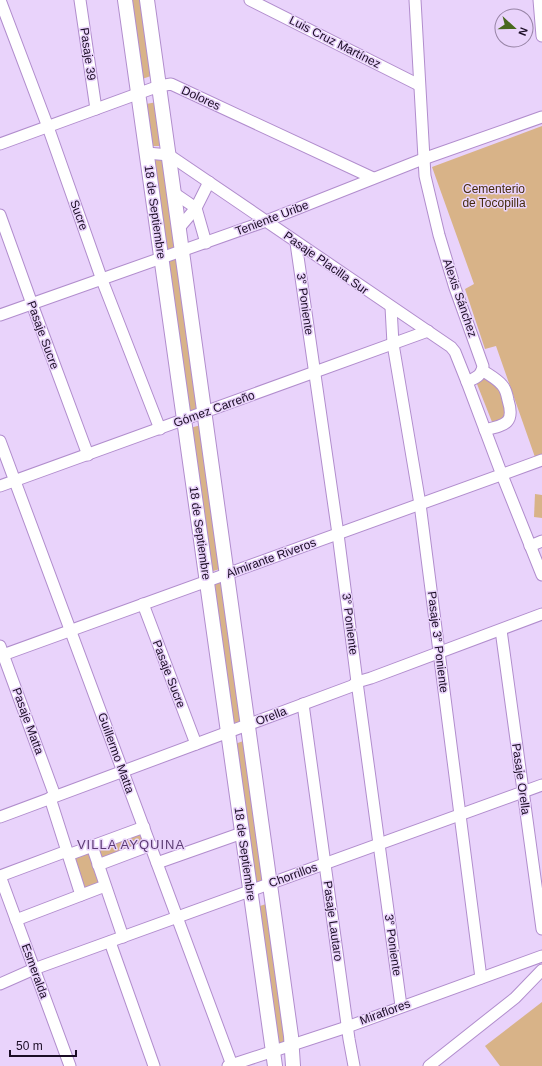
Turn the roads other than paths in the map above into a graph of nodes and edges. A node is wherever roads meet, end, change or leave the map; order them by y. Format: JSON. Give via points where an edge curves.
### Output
{"nodes":[{"id":1,"x":0,"y":0,"type":"edge"},
{"id":2,"x":80,"y":0,"type":"edge"},
{"id":3,"x":126,"y":0,"type":"edge"},
{"id":4,"x":147,"y":0,"type":"edge"},
{"id":5,"x":250,"y":0,"type":"edge"},
{"id":6,"x":415,"y":0,"type":"edge"},
{"id":7,"x":539,"y":0,"type":"edge"},
{"id":8,"x":542,"y":36,"type":"edge"},
{"id":9,"x":419,"y":85,"type":"junction"},
{"id":10,"x":159,"y":86,"type":"junction"},
{"id":11,"x":139,"y":94,"type":"junction"},
{"id":12,"x":96,"y":109,"type":"junction"},
{"id":13,"x":542,"y":117,"type":"edge"},
{"id":14,"x":48,"y":127,"type":"junction"},
{"id":15,"x":0,"y":144,"type":"edge"},
{"id":16,"x":147,"y":153,"type":"junction"},
{"id":17,"x":169,"y":155,"type":"junction"},
{"id":18,"x":423,"y":159,"type":"junction"},
{"id":19,"x":373,"y":178,"type":"junction"},
{"id":20,"x":209,"y":182,"type":"junction"},
{"id":21,"x":174,"y":193,"type":"junction"},
{"id":22,"x":196,"y":208,"type":"junction"},
{"id":23,"x":0,"y":215,"type":"edge"},
{"id":24,"x":266,"y":221,"type":"junction"},
{"id":25,"x":179,"y":228,"type":"junction"},
{"id":26,"x":206,"y":243,"type":"junction"},
{"id":27,"x":296,"y":243,"type":"junction"},
{"id":28,"x":182,"y":252,"type":"junction"},
{"id":29,"x":162,"y":259,"type":"junction"},
{"id":30,"x":102,"y":280,"type":"junction"},
{"id":31,"x":32,"y":304,"type":"junction"},
{"id":32,"x":391,"y":307,"type":"junction"},
{"id":33,"x":0,"y":315,"type":"edge"},
{"id":34,"x":428,"y":331,"type":"junction"},
{"id":35,"x":394,"y":344,"type":"junction"},
{"id":36,"x":482,"y":370,"type":"junction"},
{"id":37,"x":314,"y":373,"type":"junction"},
{"id":38,"x":467,"y":382,"type":"junction"},
{"id":39,"x":205,"y":412,"type":"junction"},
{"id":40,"x":184,"y":420,"type":"junction"},
{"id":41,"x":160,"y":429,"type":"junction"},
{"id":42,"x":485,"y":430,"type":"junction"},
{"id":43,"x":0,"y":441,"type":"edge"},
{"id":44,"x":88,"y":455,"type":"junction"},
{"id":45,"x":542,"y":460,"type":"edge"},
{"id":46,"x":502,"y":475,"type":"junction"},
{"id":47,"x":15,"y":481,"type":"junction"},
{"id":48,"x":0,"y":486,"type":"edge"},
{"id":49,"x":420,"y":504,"type":"junction"},
{"id":50,"x":338,"y":534,"type":"junction"},
{"id":51,"x":542,"y":541,"type":"edge"},
{"id":52,"x":530,"y":546,"type":"junction"},
{"id":53,"x":228,"y":574,"type":"junction"},
{"id":54,"x":542,"y":575,"type":"edge"},
{"id":55,"x":207,"y":581,"type":"junction"},
{"id":56,"x":143,"y":604,"type":"junction"},
{"id":57,"x":542,"y":614,"type":"edge"},
{"id":58,"x":71,"y":630,"type":"junction"},
{"id":59,"x":501,"y":630,"type":"junction"},
{"id":60,"x":1,"y":652,"type":"edge"},
{"id":61,"x":439,"y":653,"type":"junction"},
{"id":62,"x":357,"y":682,"type":"junction"},
{"id":63,"x":303,"y":704,"type":"junction"},
{"id":64,"x":248,"y":724,"type":"junction"},
{"id":65,"x":228,"y":732,"type":"junction"},
{"id":66,"x":196,"y":744,"type":"junction"},
{"id":67,"x":123,"y":771,"type":"junction"},
{"id":68,"x":542,"y":784,"type":"edge"},
{"id":69,"x":522,"y":792,"type":"junction"},
{"id":70,"x":53,"y":797,"type":"junction"},
{"id":71,"x":460,"y":814,"type":"junction"},
{"id":72,"x":0,"y":817,"type":"edge"},
{"id":73,"x":144,"y":827,"type":"junction"},
{"id":74,"x":242,"y":833,"type":"junction"},
{"id":75,"x":379,"y":844,"type":"junction"},
{"id":76,"x":151,"y":845,"type":"junction"},
{"id":77,"x":92,"y":846,"type":"junction"},
{"id":78,"x":68,"y":853,"type":"junction"},
{"id":79,"x":157,"y":863,"type":"junction"},
{"id":80,"x":325,"y":864,"type":"junction"},
{"id":81,"x":98,"y":865,"type":"junction"},
{"id":82,"x":0,"y":876,"type":"edge"},
{"id":83,"x":270,"y":884,"type":"junction"},
{"id":84,"x":105,"y":886,"type":"junction"},
{"id":85,"x":250,"y":891,"type":"junction"},
{"id":86,"x":81,"y":895,"type":"junction"},
{"id":87,"x":178,"y":918,"type":"junction"},
{"id":88,"x":16,"y":920,"type":"junction"},
{"id":89,"x":542,"y":929,"type":"edge"},
{"id":90,"x":123,"y":937,"type":"junction"},
{"id":91,"x":110,"y":942,"type":"junction"},
{"id":92,"x":542,"y":956,"type":"edge"},
{"id":93,"x":34,"y":969,"type":"junction"},
{"id":94,"x":542,"y":970,"type":"edge"},
{"id":95,"x":481,"y":978,"type":"junction"},
{"id":96,"x":0,"y":984,"type":"edge"},
{"id":97,"x":401,"y":1006,"type":"junction"},
{"id":98,"x":347,"y":1027,"type":"junction"},
{"id":99,"x":292,"y":1045,"type":"junction"},
{"id":100,"x":273,"y":1051,"type":"junction"},
{"id":101,"x":230,"y":1065,"type":"edge"},
{"id":102,"x":70,"y":1066,"type":"edge"},
{"id":103,"x":154,"y":1066,"type":"edge"},
{"id":104,"x":275,"y":1066,"type":"edge"},
{"id":105,"x":293,"y":1066,"type":"edge"},
{"id":106,"x":354,"y":1066,"type":"edge"},
{"id":107,"x":429,"y":1066,"type":"edge"}],
"edges":[{"from":1,"to":14,"type":"street","name":"Sucre"},
{"from":2,"to":12,"type":"street","name":"Pasaje 39"},
{"from":3,"to":11,"type":"main road","name":"18 de Septiembre"},
{"from":4,"to":10,"type":"main road","name":"18 de Septiembre"},
{"from":5,"to":9,"type":"street","name":"Luis Cruz Martínez"},
{"from":6,"to":9,"type":"street","name":"Alexis Sánchez"},
{"from":7,"to":8,"type":"street"},
{"from":9,"to":18,"type":"street","name":"Alexis Sánchez"},
{"from":10,"to":11,"type":"street","name":"Dolores"},
{"from":10,"to":17,"type":"main road","name":"18 de Septiembre"},
{"from":10,"to":19,"type":"street","name":"Dolores","via":[[171,84]]},
{"from":11,"to":12,"type":"street","name":"Dolores"},
{"from":11,"to":16,"type":"main road","name":"18 de Septiembre"},
{"from":12,"to":14,"type":"street","name":"Dolores"},
{"from":13,"to":18,"type":"street","name":"Teniente Uribe"},
{"from":14,"to":15,"type":"street","name":"Dolores"},
{"from":14,"to":30,"type":"street","name":"Sucre"},
{"from":16,"to":17,"type":"street","name":"Pasaje Placilla Sur"},
{"from":16,"to":29,"type":"main road","name":"18 de Septiembre"},
{"from":17,"to":20,"type":"street","name":"Pasaje Placilla Sur"},
{"from":17,"to":21,"type":"main road","name":"18 de Septiembre"},
{"from":18,"to":19,"type":"street","name":"Teniente Uribe"},
{"from":18,"to":36,"type":"street","name":"Alexis Sánchez","via":[[439,235],[482,361]]},
{"from":19,"to":24,"type":"street","name":"Teniente Uribe"},
{"from":20,"to":22,"type":"street"},
{"from":20,"to":24,"type":"street","name":"Pasaje Placilla Sur"},
{"from":21,"to":22,"type":"street"},
{"from":21,"to":25,"type":"main road","name":"18 de Septiembre"},
{"from":22,"to":25,"type":"street"},
{"from":22,"to":26,"type":"street"},
{"from":23,"to":31,"type":"street","name":"Pasaje Sucre"},
{"from":24,"to":26,"type":"street","name":"Teniente Uribe"},
{"from":24,"to":27,"type":"street","name":"Pasaje Placilla Sur"},
{"from":25,"to":28,"type":"main road","name":"18 de Septiembre"},
{"from":26,"to":28,"type":"street","name":"Teniente Uribe"},
{"from":27,"to":32,"type":"street","name":"Pasaje Placilla Sur"},
{"from":27,"to":37,"type":"street","name":"3° Poniente"},
{"from":28,"to":29,"type":"street","name":"Teniente Uribe"},
{"from":28,"to":39,"type":"main road","name":"18 de Septiembre"},
{"from":29,"to":30,"type":"street","name":"Teniente Uribe"},
{"from":29,"to":40,"type":"main road","name":"18 de Septiembre"},
{"from":30,"to":31,"type":"street","name":"Teniente Uribe"},
{"from":30,"to":41,"type":"street","name":"Sucre"},
{"from":31,"to":33,"type":"street","name":"Teniente Uribe"},
{"from":31,"to":44,"type":"street","name":"Pasaje Sucre"},
{"from":32,"to":34,"type":"street","name":"Pasaje Placilla Sur"},
{"from":32,"to":35,"type":"street","name":"Pasaje 3° Poniente"},
{"from":34,"to":35,"type":"street","name":"Gómez Carreño"},
{"from":34,"to":38,"type":"street","name":"Pasaje Placilla Sur","via":[[455,352]]},
{"from":35,"to":37,"type":"street","name":"Gómez Carreño"},
{"from":35,"to":49,"type":"street","name":"Pasaje 3° Poniente"},
{"from":36,"to":38,"type":"street","via":[[477,377]]},
{"from":36,"to":42,"type":"street","via":[[504,387],[511,411],[507,423]]},
{"from":37,"to":39,"type":"street","name":"Gómez Carreño"},
{"from":37,"to":50,"type":"street","name":"3° Poniente"},
{"from":38,"to":42,"type":"street"},
{"from":39,"to":40,"type":"street","name":"Gómez Carreño"},
{"from":39,"to":53,"type":"main road","name":"18 de Septiembre"},
{"from":40,"to":41,"type":"street","name":"Gómez Carreño"},
{"from":40,"to":55,"type":"main road","name":"18 de Septiembre"},
{"from":41,"to":44,"type":"street","name":"Gómez Carreño"},
{"from":42,"to":46,"type":"street"},
{"from":43,"to":47,"type":"street","name":"Guillermo Matta"},
{"from":44,"to":47,"type":"street","name":"Gómez Carreño"},
{"from":45,"to":46,"type":"street","name":"Almirante Riveros"},
{"from":46,"to":49,"type":"street","name":"Almirante Riveros"},
{"from":46,"to":52,"type":"street"},
{"from":47,"to":48,"type":"street","name":"Gómez Carreño"},
{"from":47,"to":58,"type":"street","name":"Guillermo Matta"},
{"from":49,"to":50,"type":"street","name":"Almirante Riveros"},
{"from":49,"to":61,"type":"street","name":"Pasaje 3° Poniente"},
{"from":50,"to":53,"type":"street","name":"Almirante Riveros"},
{"from":50,"to":62,"type":"street","name":"3° Poniente"},
{"from":51,"to":52,"type":"street"},
{"from":52,"to":54,"type":"street"},
{"from":53,"to":55,"type":"street","name":"Almirante Riveros"},
{"from":53,"to":64,"type":"main road","name":"18 de Septiembre"},
{"from":55,"to":56,"type":"street","name":"Almirante Riveros"},
{"from":55,"to":65,"type":"main road","name":"18 de Septiembre"},
{"from":56,"to":58,"type":"street","name":"Almirante Riveros"},
{"from":56,"to":66,"type":"street","name":"Pasaje Sucre"},
{"from":57,"to":59,"type":"street","name":"Orella"},
{"from":58,"to":60,"type":"street","name":"Almirante Riveros"},
{"from":58,"to":67,"type":"street","name":"Guillermo Matta"},
{"from":59,"to":61,"type":"street","name":"Orella"},
{"from":59,"to":69,"type":"street","name":"Pasaje Orella"},
{"from":60,"to":70,"type":"street","name":"Pasaje Matta"},
{"from":61,"to":62,"type":"street","name":"Orella"},
{"from":61,"to":71,"type":"street","name":"Pasaje 3° Poniente"},
{"from":62,"to":63,"type":"street","name":"Orella"},
{"from":62,"to":75,"type":"street","name":"3° Poniente"},
{"from":63,"to":64,"type":"street","name":"Orella"},
{"from":63,"to":80,"type":"street","name":"Pasaje Lautaro"},
{"from":64,"to":65,"type":"street","name":"Orella"},
{"from":64,"to":83,"type":"main road","name":"18 de Septiembre"},
{"from":65,"to":66,"type":"street","name":"Orella"},
{"from":65,"to":74,"type":"main road","name":"18 de Septiembre"},
{"from":66,"to":67,"type":"street","name":"Orella"},
{"from":67,"to":70,"type":"street","name":"Orella"},
{"from":67,"to":73,"type":"street","name":"Guillermo Matta"},
{"from":68,"to":69,"type":"street","name":"Chorrillos"},
{"from":69,"to":71,"type":"street","name":"Chorrillos"},
{"from":69,"to":89,"type":"street","name":"Pasaje Orella"},
{"from":70,"to":72,"type":"street","name":"Orella"},
{"from":70,"to":78,"type":"street","name":"Pasaje Matta"},
{"from":71,"to":75,"type":"street","name":"Chorrillos"},
{"from":71,"to":95,"type":"street","name":"Pasaje 3° Poniente"},
{"from":73,"to":76,"type":"street","name":"Guillermo Matta"},
{"from":73,"to":77,"type":"street"},
{"from":74,"to":79,"type":"street"},
{"from":74,"to":85,"type":"main road","name":"18 de Septiembre"},
{"from":75,"to":80,"type":"street","name":"Chorrillos"},
{"from":75,"to":97,"type":"street","name":"3° Poniente"},
{"from":76,"to":79,"type":"street","name":"Guillermo Matta"},
{"from":76,"to":81,"type":"street"},
{"from":77,"to":78,"type":"street"},
{"from":77,"to":81,"type":"street"},
{"from":78,"to":82,"type":"street"},
{"from":78,"to":86,"type":"street","name":"Pasaje Matta"},
{"from":79,"to":87,"type":"street","name":"Guillermo Matta"},
{"from":80,"to":83,"type":"street","name":"Chorrillos"},
{"from":80,"to":98,"type":"street","name":"Pasaje Lautaro"},
{"from":81,"to":84,"type":"street"},
{"from":82,"to":88,"type":"street","name":"Esmeralda"},
{"from":83,"to":85,"type":"street","name":"Chorrillos"},
{"from":83,"to":99,"type":"main road","name":"18 de Septiembre"},
{"from":84,"to":86,"type":"street"},
{"from":84,"to":90,"type":"street"},
{"from":85,"to":87,"type":"street","name":"Chorrillos"},
{"from":85,"to":100,"type":"main road","name":"18 de Septiembre"},
{"from":86,"to":88,"type":"street"},
{"from":87,"to":90,"type":"street","name":"Chorrillos"},
{"from":87,"to":101,"type":"street","name":"Guillermo Matta"},
{"from":88,"to":93,"type":"street","name":"Esmeralda"},
{"from":90,"to":91,"type":"street","name":"Chorrillos"},
{"from":91,"to":93,"type":"street","name":"Chorrillos"},
{"from":91,"to":103,"type":"street"},
{"from":92,"to":95,"type":"street","name":"Miraflores"},
{"from":93,"to":96,"type":"street","name":"Chorrillos"},
{"from":93,"to":102,"type":"street","name":"Esmeralda"},
{"from":94,"to":107,"type":"street","via":[[515,998]]},
{"from":95,"to":97,"type":"street","name":"Miraflores"},
{"from":97,"to":98,"type":"street","name":"Miraflores"},
{"from":98,"to":99,"type":"street","name":"Miraflores"},
{"from":98,"to":106,"type":"street","name":"Pasaje Lautaro"},
{"from":99,"to":100,"type":"street","name":"Miraflores"},
{"from":99,"to":105,"type":"main road","name":"18 de Septiembre"},
{"from":100,"to":101,"type":"street","name":"Miraflores"},
{"from":100,"to":104,"type":"main road","name":"18 de Septiembre"}]}
